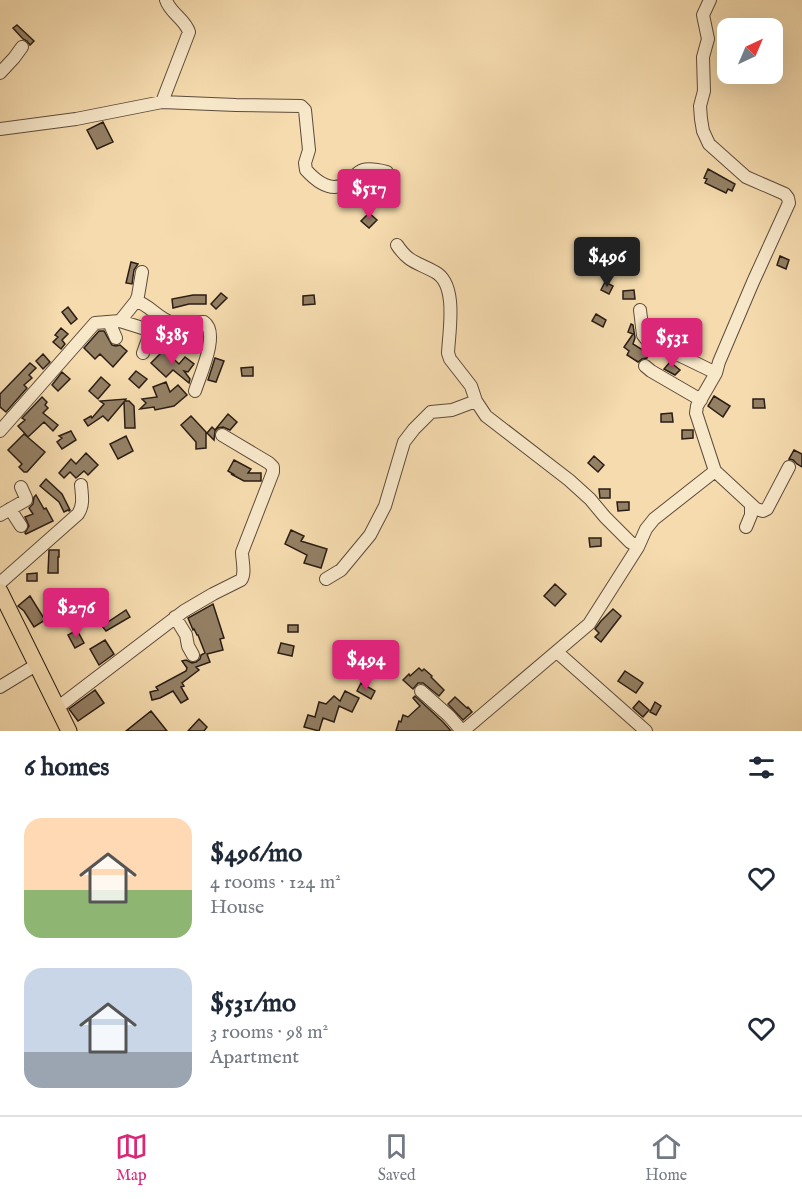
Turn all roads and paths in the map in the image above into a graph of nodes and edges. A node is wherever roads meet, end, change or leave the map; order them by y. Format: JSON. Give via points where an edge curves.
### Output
{"nodes":[{"id":1,"x":166,"y":0,"type":"edge"},
{"id":2,"x":710,"y":0,"type":"edge"},
{"id":3,"x":22,"y":47,"type":"dead end"},
{"id":4,"x":0,"y":73,"type":"edge"},
{"id":5,"x":162,"y":102,"type":"junction"},
{"id":6,"x":0,"y":129,"type":"edge"},
{"id":7,"x":387,"y":171,"type":"dead end"},
{"id":8,"x":397,"y":244,"type":"dead end"},
{"id":9,"x":142,"y":272,"type":"dead end"},
{"id":10,"x":136,"y":301,"type":"junction"},
{"id":11,"x":640,"y":310,"type":"dead end"},
{"id":12,"x":168,"y":321,"type":"junction"},
{"id":13,"x":114,"y":322,"type":"junction"},
{"id":14,"x":151,"y":331,"type":"junction"},
{"id":15,"x":116,"y":338,"type":"dead end"},
{"id":16,"x":143,"y":353,"type":"dead end"},
{"id":17,"x":645,"y":366,"type":"dead end"},
{"id":18,"x":716,"y":373,"type":"junction"},
{"id":19,"x":195,"y":391,"type":"dead end"},
{"id":20,"x":701,"y":400,"type":"junction"},
{"id":21,"x":476,"y":401,"type":"junction"},
{"id":22,"x":0,"y":431,"type":"edge"},
{"id":23,"x":222,"y":435,"type":"dead end"},
{"id":24,"x":789,"y":467,"type":"dead end"},
{"id":25,"x":715,"y":471,"type":"junction"},
{"id":26,"x":81,"y":485,"type":"dead end"},
{"id":27,"x":21,"y":487,"type":"dead end"},
{"id":28,"x":752,"y":506,"type":"junction"},
{"id":29,"x":5,"y":512,"type":"edge"},
{"id":30,"x":21,"y":526,"type":"dead end"},
{"id":31,"x":746,"y":528,"type":"dead end"},
{"id":32,"x":638,"y":547,"type":"junction"},
{"id":33,"x":326,"y":579,"type":"dead end"},
{"id":34,"x":0,"y":583,"type":"edge"},
{"id":35,"x":0,"y":591,"type":"edge"},
{"id":36,"x":175,"y":617,"type":"junction"},
{"id":37,"x":557,"y":652,"type":"junction"},
{"id":38,"x":194,"y":655,"type":"dead end"},
{"id":39,"x":36,"y":665,"type":"junction"},
{"id":40,"x":0,"y":687,"type":"edge"},
{"id":41,"x":421,"y":691,"type":"dead end"},
{"id":42,"x":57,"y":708,"type":"junction"},
{"id":43,"x":69,"y":731,"type":"edge"},
{"id":44,"x":463,"y":731,"type":"edge"},
{"id":45,"x":646,"y":731,"type":"edge"}],
"edges":[{"from":1,"to":5,"type":"street","via":[[189,32]]},
{"from":2,"to":18,"type":"street","via":[[702,15],[708,39],[700,106],[709,144],[746,177],[785,195],[789,203]]},
{"from":3,"to":4,"type":"street"},
{"from":5,"to":6,"type":"street"},
{"from":5,"to":7,"type":"street","via":[[301,106],[305,110],[308,140],[306,170],[323,185],[344,185],[362,170]]},
{"from":8,"to":21,"type":"street","via":[[404,255],[441,275],[446,284],[451,299],[448,353],[471,386]]},
{"from":9,"to":10,"type":"street"},
{"from":10,"to":12,"type":"street"},
{"from":10,"to":13,"type":"street"},
{"from":11,"to":18,"type":"street","via":[[646,339]]},
{"from":12,"to":14,"type":"street","via":[[157,331]]},
{"from":12,"to":19,"type":"street","via":[[204,322],[209,328],[210,349]]},
{"from":13,"to":14,"type":"street"},
{"from":13,"to":15,"type":"street"},
{"from":13,"to":22,"type":"street","via":[[95,323]]},
{"from":14,"to":16,"type":"street"},
{"from":17,"to":20,"type":"street"},
{"from":18,"to":20,"type":"street"},
{"from":20,"to":25,"type":"street","via":[[696,413]]},
{"from":21,"to":32,"type":"street","via":[[486,416],[569,480]]},
{"from":21,"to":33,"type":"street","via":[[452,410],[431,412],[414,429],[404,442],[385,506],[370,535],[350,562]]},
{"from":23,"to":36,"type":"street","via":[[269,463],[273,472],[242,552],[241,580]]},
{"from":24,"to":28,"type":"street","via":[[767,509]]},
{"from":25,"to":28,"type":"street"},
{"from":25,"to":32,"type":"street","via":[[654,519]]},
{"from":26,"to":34,"type":"street","via":[[78,514]]},
{"from":27,"to":29,"type":"street","via":[[26,498]]},
{"from":28,"to":31,"type":"street"},
{"from":29,"to":30,"type":"street"},
{"from":32,"to":37,"type":"street","via":[[589,624]]},
{"from":35,"to":39,"type":"main road"},
{"from":36,"to":38,"type":"street"},
{"from":36,"to":42,"type":"street"},
{"from":37,"to":44,"type":"street"},
{"from":37,"to":45,"type":"street"},
{"from":39,"to":40,"type":"street"},
{"from":39,"to":42,"type":"main road"},
{"from":41,"to":44,"type":"street"},
{"from":42,"to":43,"type":"main road"}]}
